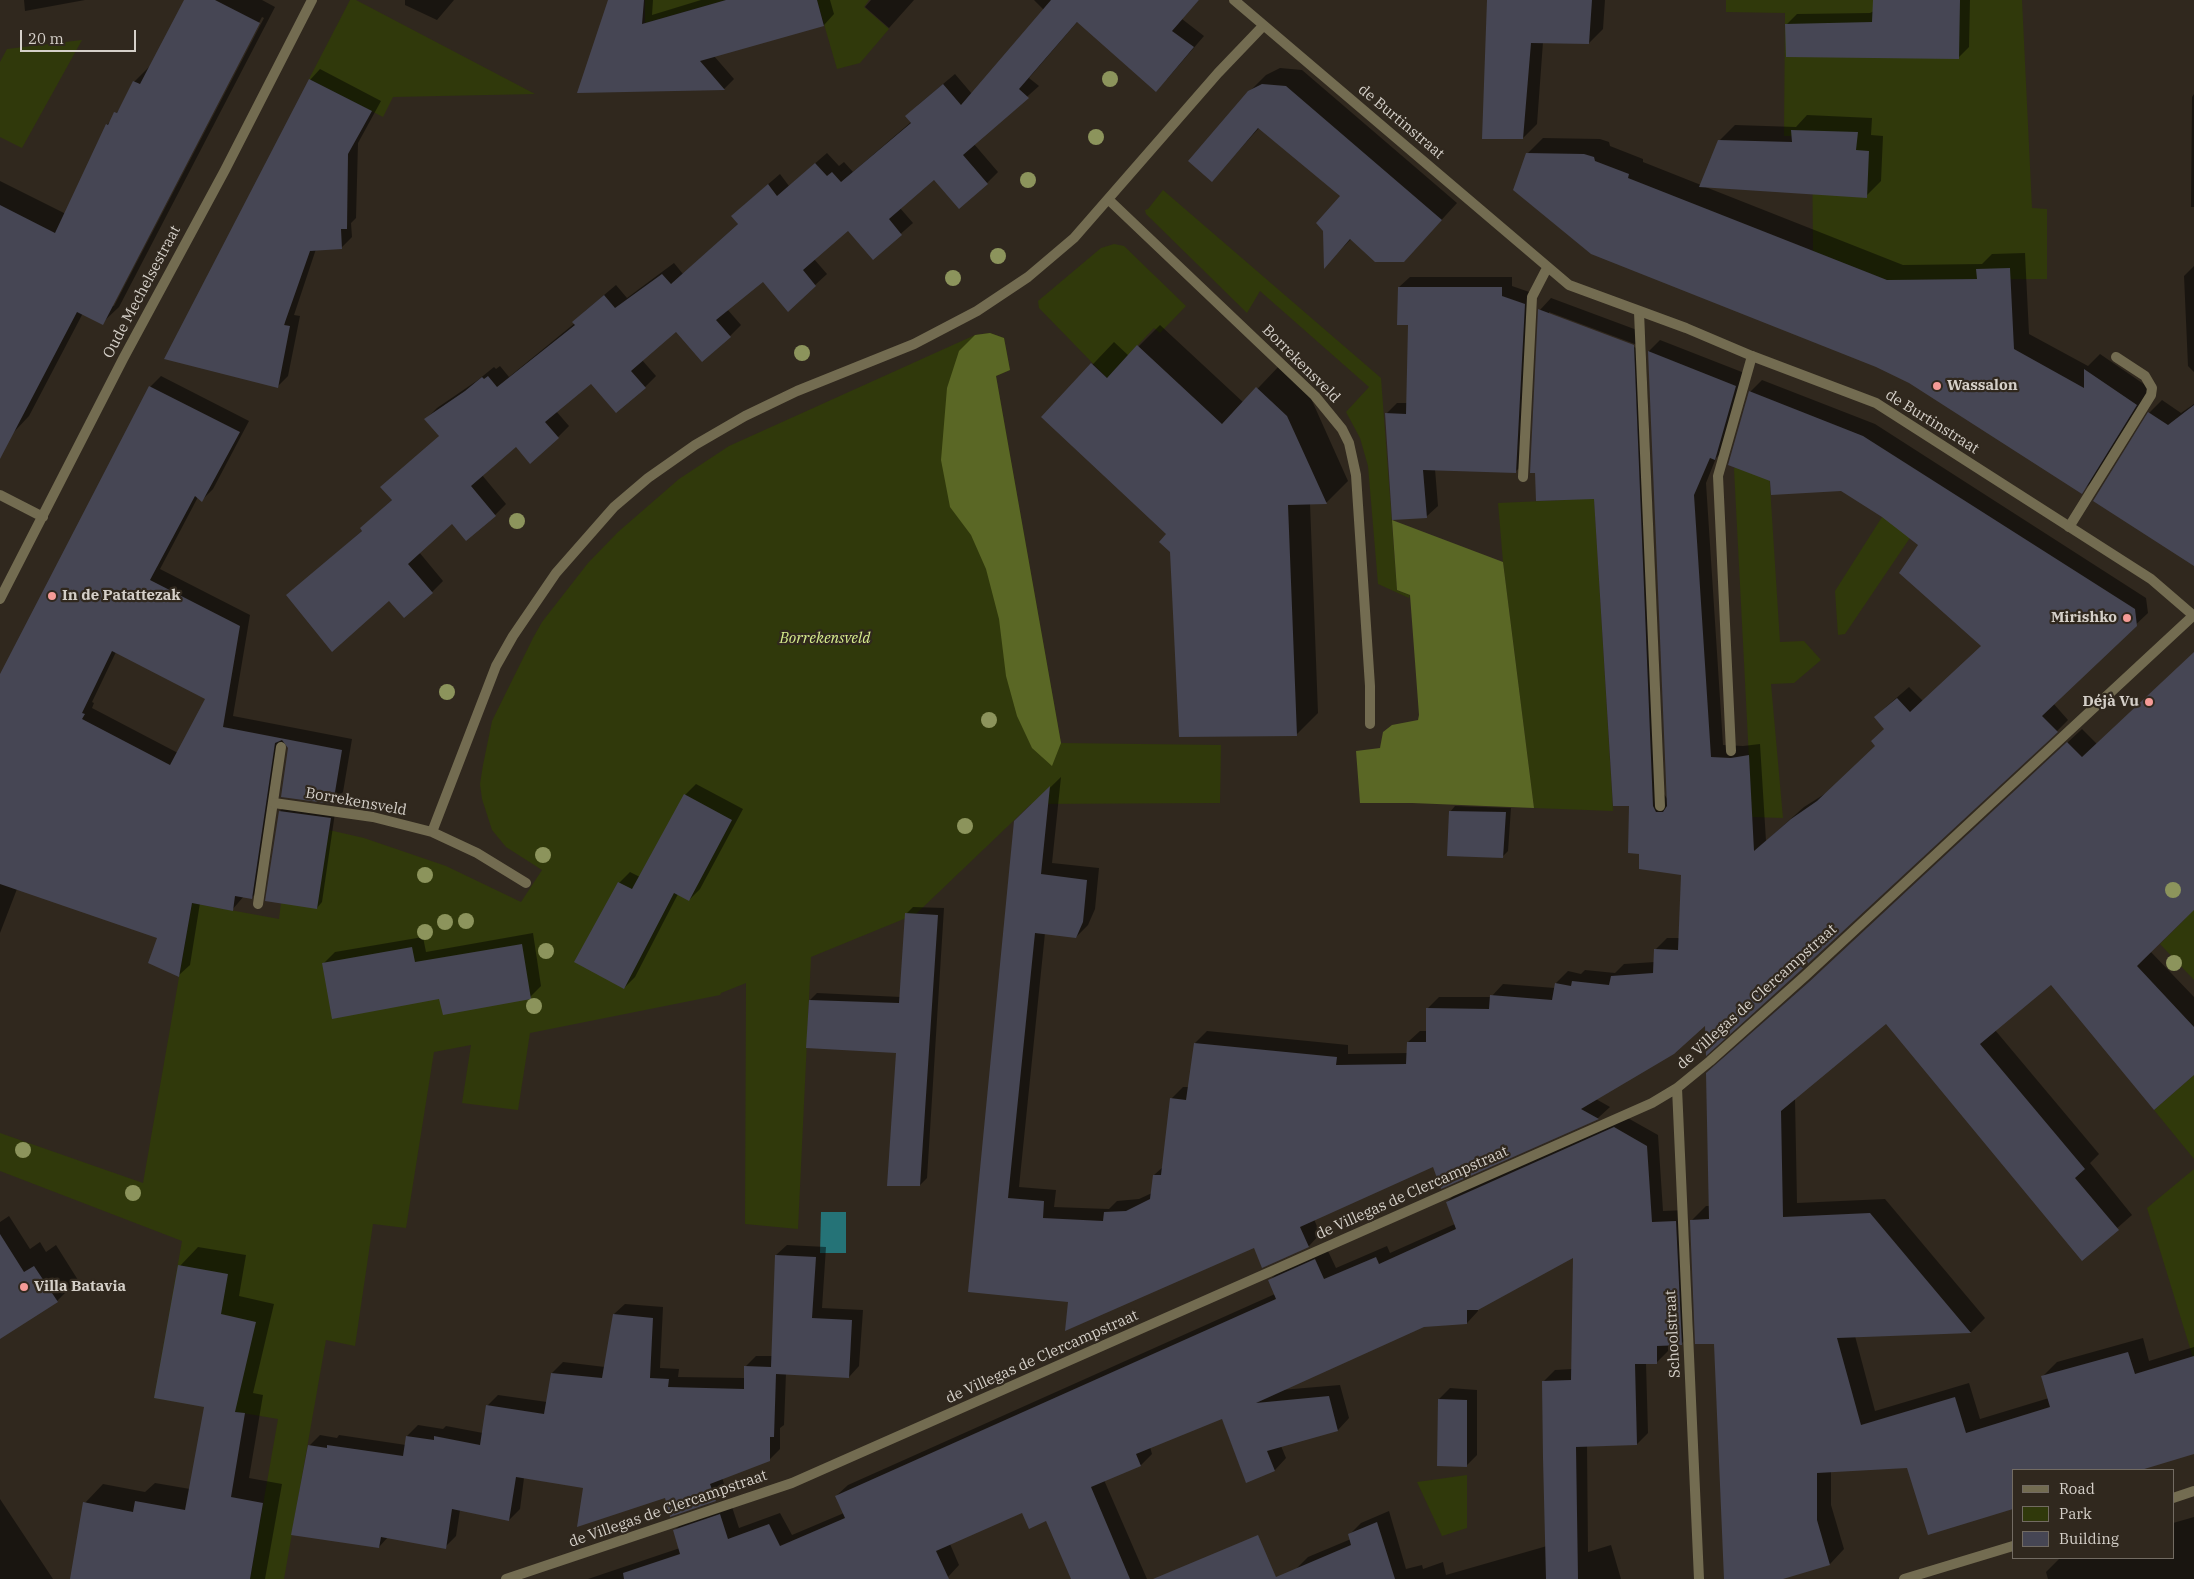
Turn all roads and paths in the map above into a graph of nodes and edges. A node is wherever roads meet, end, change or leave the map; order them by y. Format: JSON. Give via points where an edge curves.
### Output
{"nodes":[{"id":1,"x":312,"y":0,"type":"edge"},
{"id":2,"x":1234,"y":0,"type":"edge"},
{"id":3,"x":1263,"y":26,"type":"junction"},
{"id":4,"x":1109,"y":200,"type":"junction"},
{"id":5,"x":1547,"y":268,"type":"junction"},
{"id":6,"x":1640,"y":312,"type":"junction"},
{"id":7,"x":1752,"y":356,"type":"junction"},
{"id":8,"x":2116,"y":357,"type":"dead end"},
{"id":9,"x":1523,"y":477,"type":"dead end"},
{"id":10,"x":0,"y":495,"type":"edge"},
{"id":11,"x":43,"y":517,"type":"junction"},
{"id":12,"x":2069,"y":527,"type":"junction"},
{"id":13,"x":0,"y":599,"type":"edge"},
{"id":14,"x":2194,"y":615,"type":"edge"},
{"id":15,"x":1370,"y":724,"type":"dead end"},
{"id":16,"x":282,"y":747,"type":"dead end"},
{"id":17,"x":1731,"y":751,"type":"dead end"},
{"id":18,"x":274,"y":803,"type":"junction"},
{"id":19,"x":1660,"y":806,"type":"dead end"},
{"id":20,"x":432,"y":832,"type":"junction"},
{"id":21,"x":526,"y":883,"type":"dead end"},
{"id":22,"x":258,"y":904,"type":"dead end"},
{"id":23,"x":1677,"y":1088,"type":"junction"},
{"id":24,"x":2194,"y":1492,"type":"edge"},
{"id":25,"x":2174,"y":1498,"type":"edge"},
{"id":26,"x":2012,"y":1546,"type":"edge"},
{"id":27,"x":506,"y":1579,"type":"edge"},
{"id":28,"x":1699,"y":1579,"type":"edge"},
{"id":29,"x":1904,"y":1579,"type":"edge"}],
"edges":[{"from":1,"to":11,"type":"street","name":"Oude Mechelsestraat"},
{"from":2,"to":3,"type":"street","name":"de Burtinstraat"},
{"from":3,"to":4,"type":"street","via":[[1218,73]]},
{"from":3,"to":5,"type":"street","name":"de Burtinstraat"},
{"from":4,"to":15,"type":"street","name":"Borrekensveld","via":[[1315,396],[1342,429],[1349,443],[1356,484]]},
{"from":4,"to":20,"type":"street","via":[[1074,238],[1028,277],[976,311],[914,344],[797,390],[745,416],[695,445],[614,507],[556,573],[496,666]]},
{"from":5,"to":6,"type":"street","name":"de Burtinstraat","via":[[1569,285]]},
{"from":5,"to":9,"type":"street","via":[[1532,298]]},
{"from":6,"to":7,"type":"street","name":"de Burtinstraat"},
{"from":6,"to":19,"type":"street"},
{"from":7,"to":12,"type":"street","name":"de Burtinstraat","via":[[1876,403]]},
{"from":7,"to":17,"type":"street","via":[[1718,476]]},
{"from":8,"to":12,"type":"street","via":[[2145,376],[2152,388],[2151,395]]},
{"from":10,"to":11,"type":"street"},
{"from":11,"to":13,"type":"street","name":"Oude Mechelsestraat"},
{"from":12,"to":14,"type":"street","name":"de Burtinstraat","via":[[2151,579]]},
{"from":14,"to":23,"type":"street","name":"de Villegas de Clercampstraat","via":[[1805,976]]},
{"from":16,"to":18,"type":"street"},
{"from":18,"to":20,"type":"street","name":"Borrekensveld","via":[[373,817]]},
{"from":18,"to":22,"type":"street"},
{"from":20,"to":21,"type":"street","name":"Borrekensveld","via":[[477,853]]},
{"from":23,"to":27,"type":"street","name":"de Villegas de Clercampstraat","via":[[1627,1115],[792,1483]]},
{"from":23,"to":28,"type":"street","name":"Schoolstraat"},
{"from":24,"to":25,"type":"street"},
{"from":26,"to":29,"type":"street"}]}
